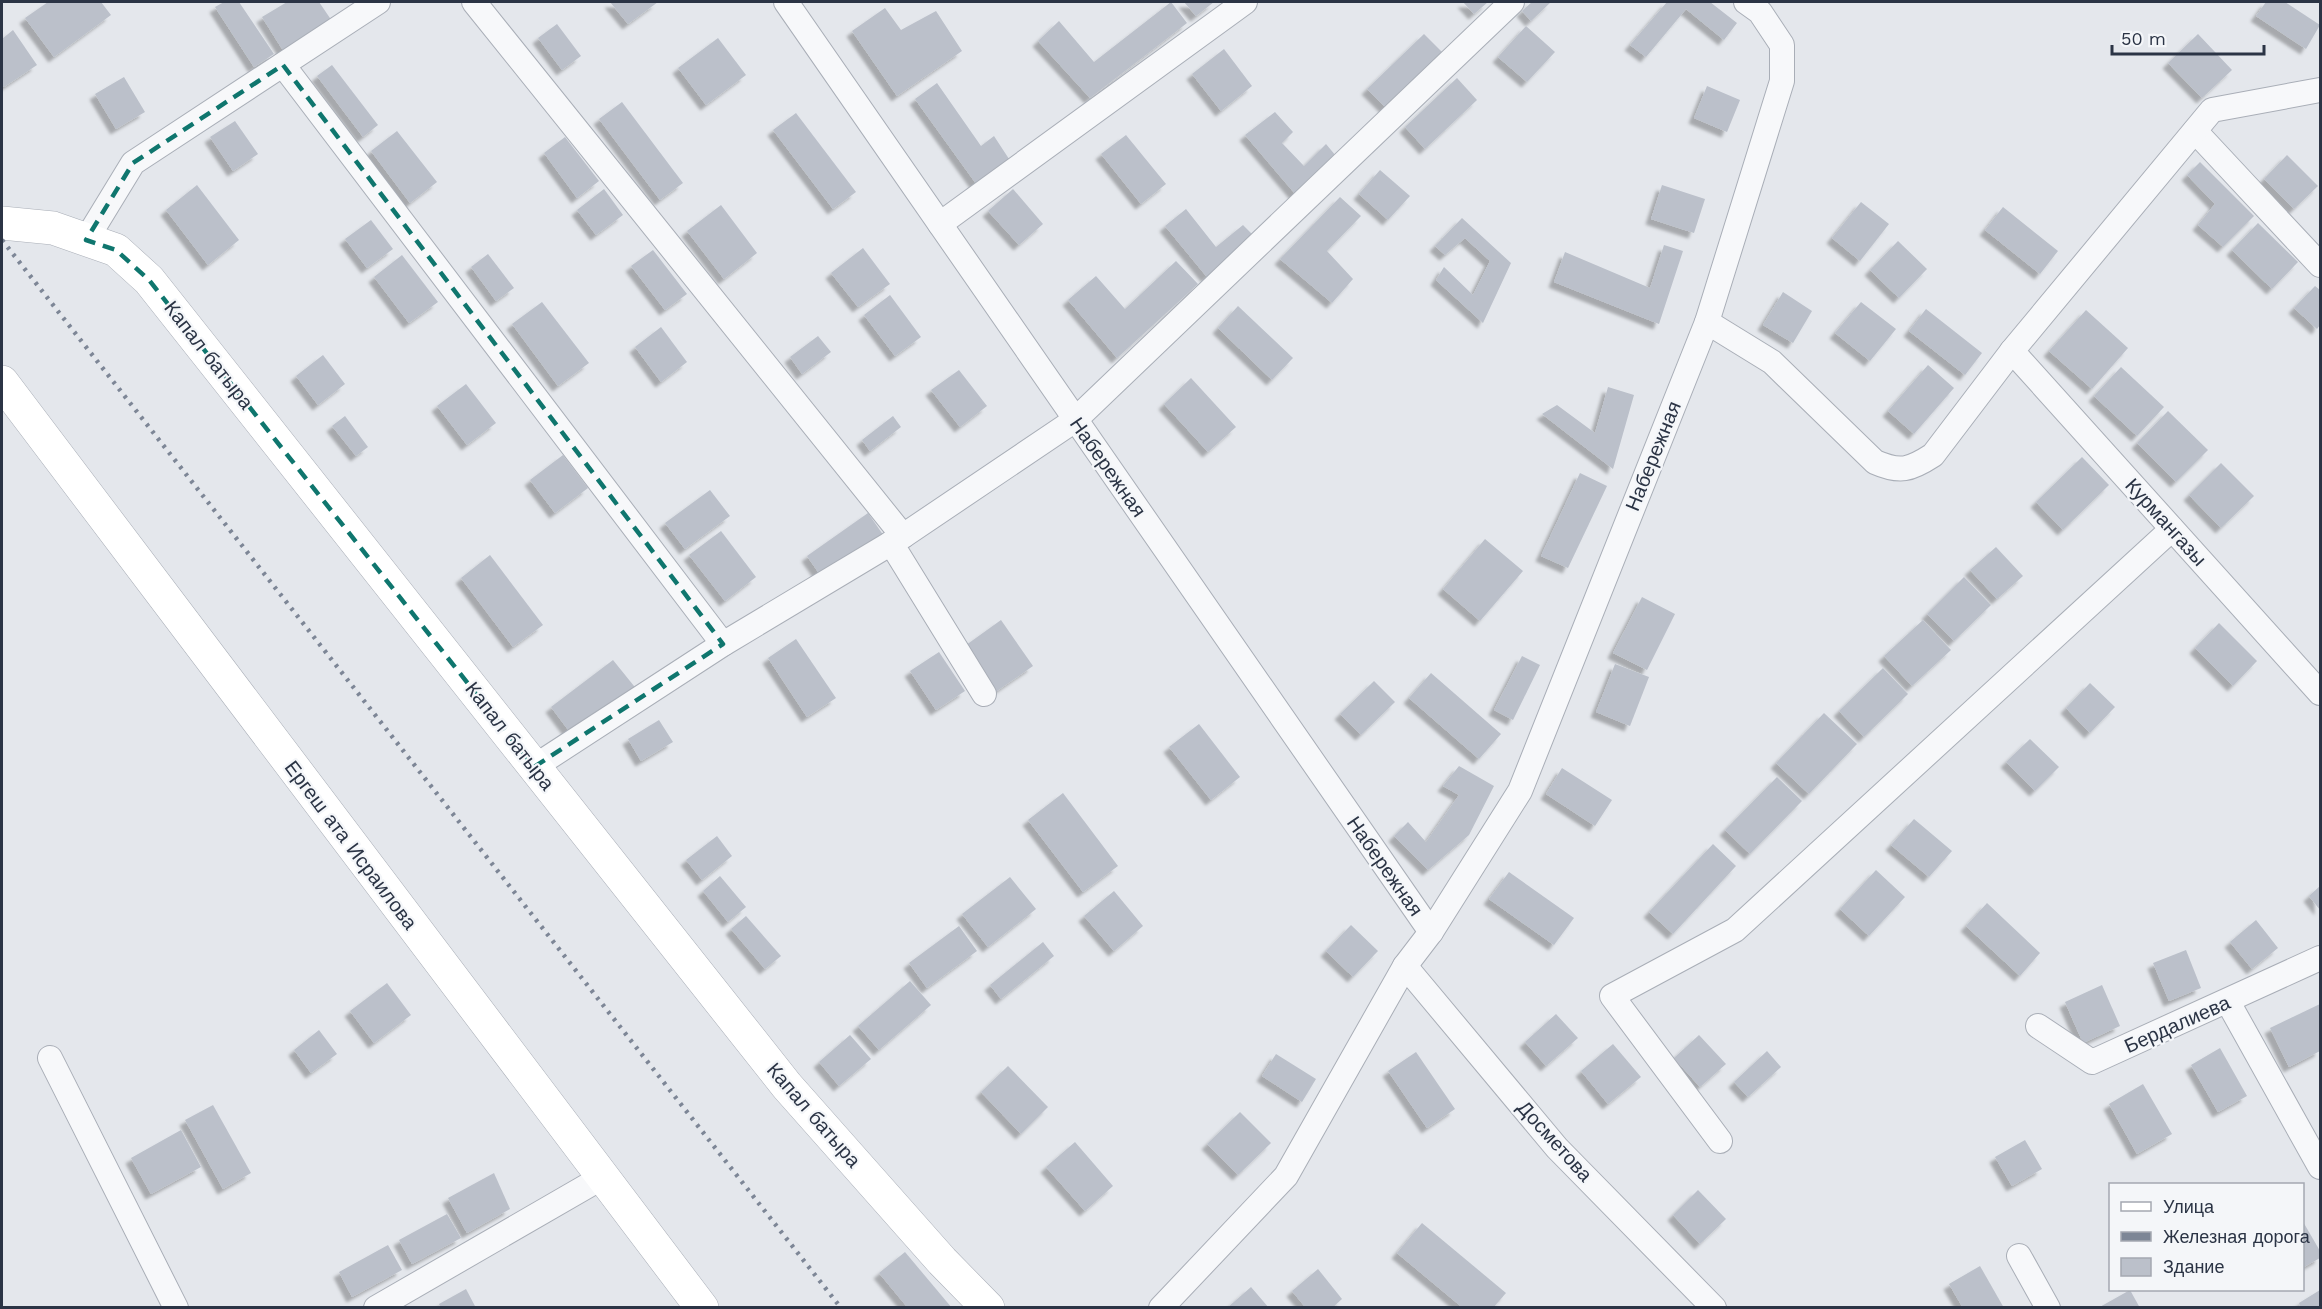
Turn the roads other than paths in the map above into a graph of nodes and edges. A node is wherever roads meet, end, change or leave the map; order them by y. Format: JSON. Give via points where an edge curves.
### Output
{"nodes":[{"id":1,"x":378,"y":2,"type":"edge"},
{"id":2,"x":474,"y":2,"type":"edge"},
{"id":3,"x":786,"y":2,"type":"edge"},
{"id":4,"x":1245,"y":2,"type":"edge"},
{"id":5,"x":1512,"y":2,"type":"edge"},
{"id":6,"x":1746,"y":2,"type":"edge"},
{"id":7,"x":284,"y":65,"type":"junction"},
{"id":8,"x":2320,"y":90,"type":"edge"},
{"id":9,"x":2195,"y":131,"type":"junction"},
{"id":10,"x":2,"y":223,"type":"edge"},
{"id":11,"x":940,"y":224,"type":"junction"},
{"id":12,"x":86,"y":240,"type":"junction"},
{"id":13,"x":2320,"y":265,"type":"edge"},
{"id":14,"x":1707,"y":322,"type":"junction"},
{"id":15,"x":2012,"y":351,"type":"junction"},
{"id":16,"x":2,"y":382,"type":"edge"},
{"id":17,"x":1076,"y":420,"type":"junction"},
{"id":18,"x":2172,"y":529,"type":"junction"},
{"id":19,"x":897,"y":540,"type":"junction"},
{"id":20,"x":723,"y":644,"type":"junction"},
{"id":21,"x":2320,"y":693,"type":"edge"},
{"id":22,"x":984,"y":694,"type":"dead end"},
{"id":23,"x":534,"y":767,"type":"junction"},
{"id":24,"x":1431,"y":932,"type":"junction"},
{"id":25,"x":2320,"y":958,"type":"edge"},
{"id":26,"x":1405,"y":966,"type":"junction"},
{"id":27,"x":2228,"y":1002,"type":"junction"},
{"id":28,"x":2038,"y":1026,"type":"dead end"},
{"id":29,"x":50,"y":1058,"type":"dead end"},
{"id":30,"x":1720,"y":1141,"type":"dead end"},
{"id":31,"x":2320,"y":1167,"type":"edge"},
{"id":32,"x":601,"y":1178,"type":"junction"},
{"id":33,"x":2019,"y":1256,"type":"dead end"},
{"id":34,"x":176,"y":1308,"type":"edge"},
{"id":35,"x":376,"y":1308,"type":"edge"},
{"id":36,"x":702,"y":1308,"type":"edge"},
{"id":37,"x":988,"y":1308,"type":"edge"},
{"id":38,"x":1161,"y":1308,"type":"edge"},
{"id":39,"x":1714,"y":1308,"type":"edge"},
{"id":40,"x":2048,"y":1308,"type":"edge"}],
"edges":[{"from":1,"to":7,"type":"street"},
{"from":2,"to":19,"type":"street"},
{"from":3,"to":11,"type":"street","name":"Набережная"},
{"from":4,"to":11,"type":"street"},
{"from":5,"to":17,"type":"street"},
{"from":6,"to":14,"type":"street","name":"Набережная","via":[[1760,12],[1782,45],[1782,81]]},
{"from":7,"to":12,"type":"street","via":[[133,163]]},
{"from":7,"to":20,"type":"street"},
{"from":8,"to":9,"type":"street","via":[[2212,110]]},
{"from":9,"to":13,"type":"street"},
{"from":9,"to":15,"type":"street"},
{"from":10,"to":12,"type":"main road","name":"Капал батыра","via":[[53,228]]},
{"from":11,"to":17,"type":"street","name":"Набережная"},
{"from":12,"to":23,"type":"main road","name":"Капал батыра","via":[[116,250],[149,280]]},
{"from":14,"to":15,"type":"street","via":[[1772,362],[1875,462],[1894,470],[1916,466],[1933,455]]},
{"from":14,"to":24,"type":"street","name":"Набережная","via":[[1520,791]]},
{"from":15,"to":18,"type":"street","name":"Курмангазы"},
{"from":16,"to":32,"type":"main road","name":"Ергеш ата Исраилова"},
{"from":17,"to":19,"type":"street"},
{"from":17,"to":24,"type":"street","name":"Набережная"},
{"from":18,"to":21,"type":"street","name":"Курмангазы"},
{"from":18,"to":30,"type":"street","via":[[1735,930],[1612,996]]},
{"from":19,"to":20,"type":"street"},
{"from":19,"to":22,"type":"street"},
{"from":20,"to":23,"type":"street"},
{"from":23,"to":37,"type":"main road","name":"Капал батыра","via":[[787,1086]]},
{"from":24,"to":26,"type":"street","name":"Набережная"},
{"from":25,"to":27,"type":"street","name":"Бердалиева"},
{"from":26,"to":38,"type":"street","name":"Набережная","via":[[1286,1176]]},
{"from":26,"to":39,"type":"street","name":"Досметова","via":[[1557,1148]]},
{"from":27,"to":28,"type":"street","name":"Бердалиева","via":[[2092,1062]]},
{"from":27,"to":31,"type":"street"},
{"from":29,"to":34,"type":"street"},
{"from":32,"to":35,"type":"street"},
{"from":32,"to":36,"type":"main road","name":"Ергеш ата Исраилова"},
{"from":33,"to":40,"type":"street"}]}
